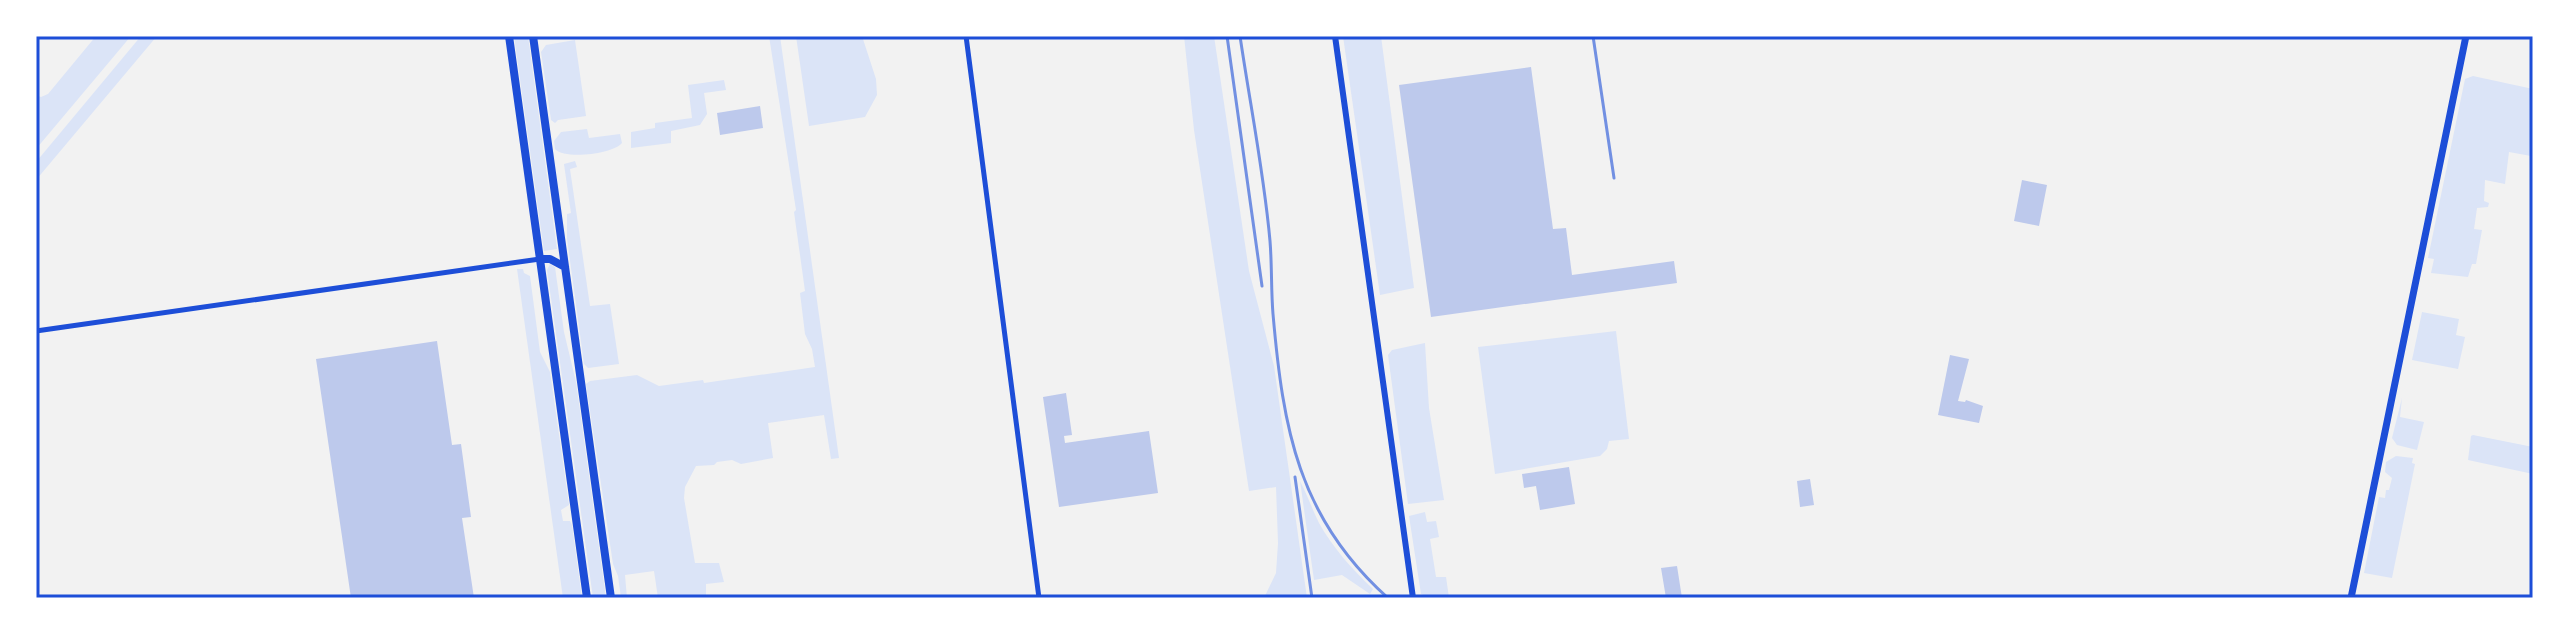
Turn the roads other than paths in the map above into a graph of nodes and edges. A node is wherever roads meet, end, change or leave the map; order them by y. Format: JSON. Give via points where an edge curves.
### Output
{"nodes":[{"id":1,"x":509,"y":36,"type":"edge"},
{"id":2,"x":533,"y":36,"type":"edge"},
{"id":3,"x":966,"y":36,"type":"edge"},
{"id":4,"x":1335,"y":36,"type":"edge"},
{"id":5,"x":2466,"y":36,"type":"edge"},
{"id":6,"x":540,"y":259,"type":"junction"},
{"id":7,"x":565,"y":267,"type":"junction"},
{"id":8,"x":36,"y":331,"type":"edge"},
{"id":9,"x":587,"y":598,"type":"edge"},
{"id":10,"x":611,"y":598,"type":"edge"},
{"id":11,"x":1039,"y":598,"type":"edge"},
{"id":12,"x":1413,"y":598,"type":"edge"},
{"id":13,"x":2351,"y":598,"type":"edge"}],
"edges":[{"from":1,"to":6,"type":"main road"},
{"from":2,"to":7,"type":"main road"},
{"from":3,"to":11,"type":"street"},
{"from":4,"to":12,"type":"street"},
{"from":5,"to":13,"type":"main road"},
{"from":6,"to":7,"type":"main road"},
{"from":6,"to":8,"type":"street"},
{"from":6,"to":9,"type":"main road"},
{"from":7,"to":10,"type":"main road"}]}
